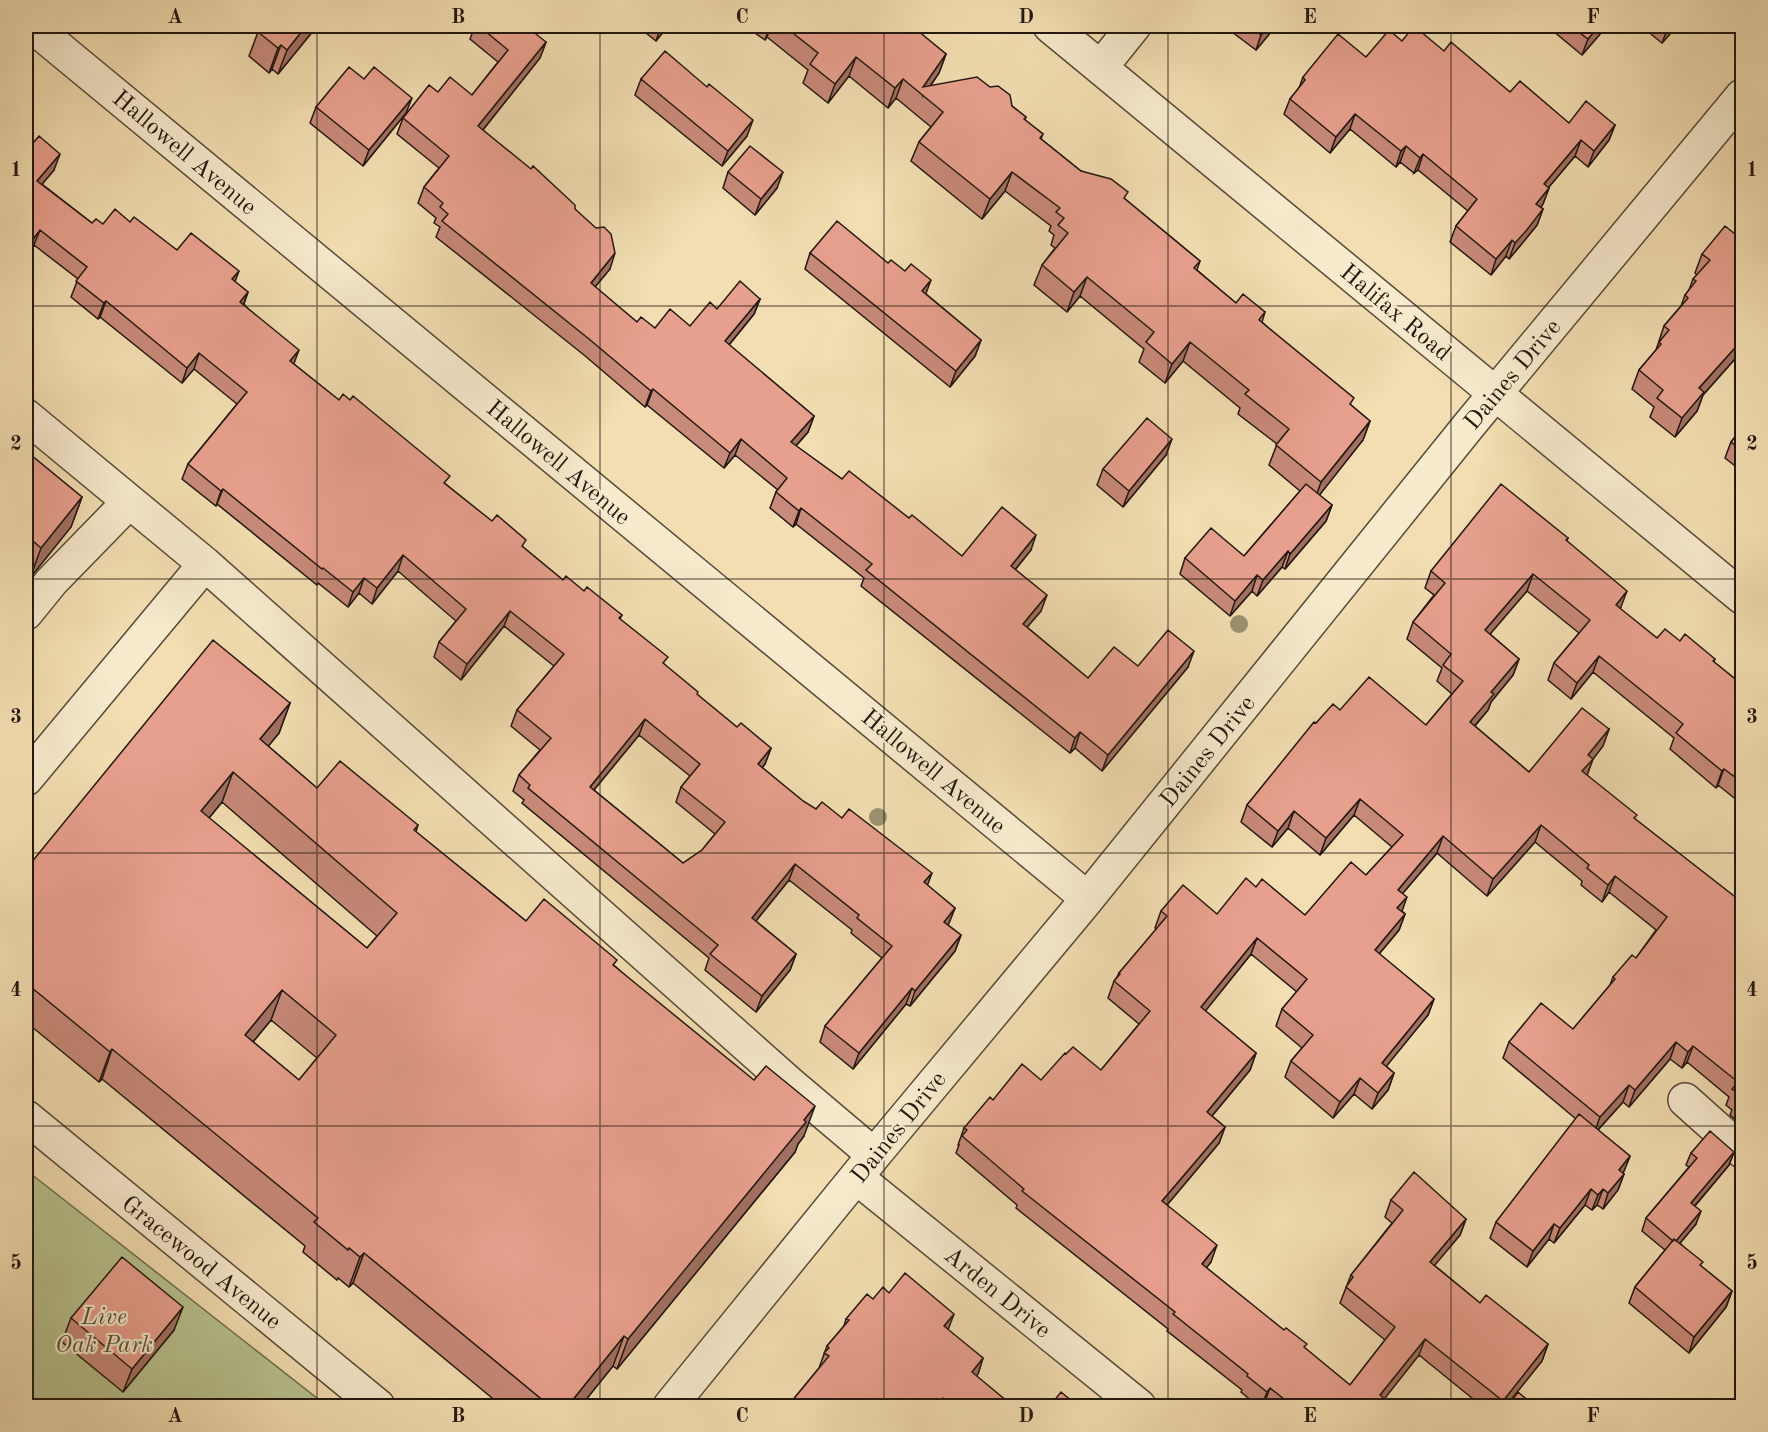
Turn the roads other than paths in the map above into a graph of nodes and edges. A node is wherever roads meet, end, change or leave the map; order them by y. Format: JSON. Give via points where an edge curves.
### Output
{"nodes":[{"id":1,"x":32,"y":26,"type":"edge"},
{"id":2,"x":1050,"y":26,"type":"edge"},
{"id":3,"x":1134,"y":26,"type":"edge"},
{"id":4,"x":1101,"y":67,"type":"junction"},
{"id":5,"x":1743,"y":96,"type":"edge"},
{"id":6,"x":1495,"y":394,"type":"junction"},
{"id":7,"x":26,"y":416,"type":"edge"},
{"id":8,"x":129,"y":502,"type":"junction"},
{"id":9,"x":205,"y":564,"type":"junction"},
{"id":10,"x":1743,"y":597,"type":"edge"},
{"id":11,"x":26,"y":613,"type":"edge"},
{"id":12,"x":26,"y":779,"type":"edge"},
{"id":13,"x":1087,"y":898,"type":"junction"},
{"id":14,"x":1685,"y":1100,"type":"dead end"},
{"id":15,"x":26,"y":1117,"type":"edge"},
{"id":16,"x":1743,"y":1151,"type":"edge"},
{"id":17,"x":865,"y":1166,"type":"junction"},
{"id":18,"x":378,"y":1407,"type":"edge"},
{"id":19,"x":670,"y":1407,"type":"edge"},
{"id":20,"x":1139,"y":1407,"type":"edge"}],
"edges":[{"from":1,"to":13,"type":"street","name":"Hallowell Avenue"},
{"from":2,"to":4,"type":"street","name":"Halifax Road"},
{"from":3,"to":4,"type":"street"},
{"from":4,"to":6,"type":"street","name":"Halifax Road"},
{"from":5,"to":6,"type":"street","name":"Daines Drive"},
{"from":6,"to":10,"type":"street","name":"Halifax Road"},
{"from":6,"to":13,"type":"street","name":"Daines Drive"},
{"from":7,"to":8,"type":"street","name":"Arden Drive"},
{"from":8,"to":9,"type":"street","name":"Arden Drive"},
{"from":8,"to":11,"type":"street"},
{"from":9,"to":12,"type":"street"},
{"from":9,"to":17,"type":"street","name":"Arden Drive","via":[[780,1075]]},
{"from":13,"to":17,"type":"street","name":"Daines Drive"},
{"from":14,"to":16,"type":"street"},
{"from":15,"to":18,"type":"street","name":"Gracewood Avenue"},
{"from":17,"to":19,"type":"street","name":"Daines Drive"},
{"from":17,"to":20,"type":"street","name":"Arden Drive"}]}
